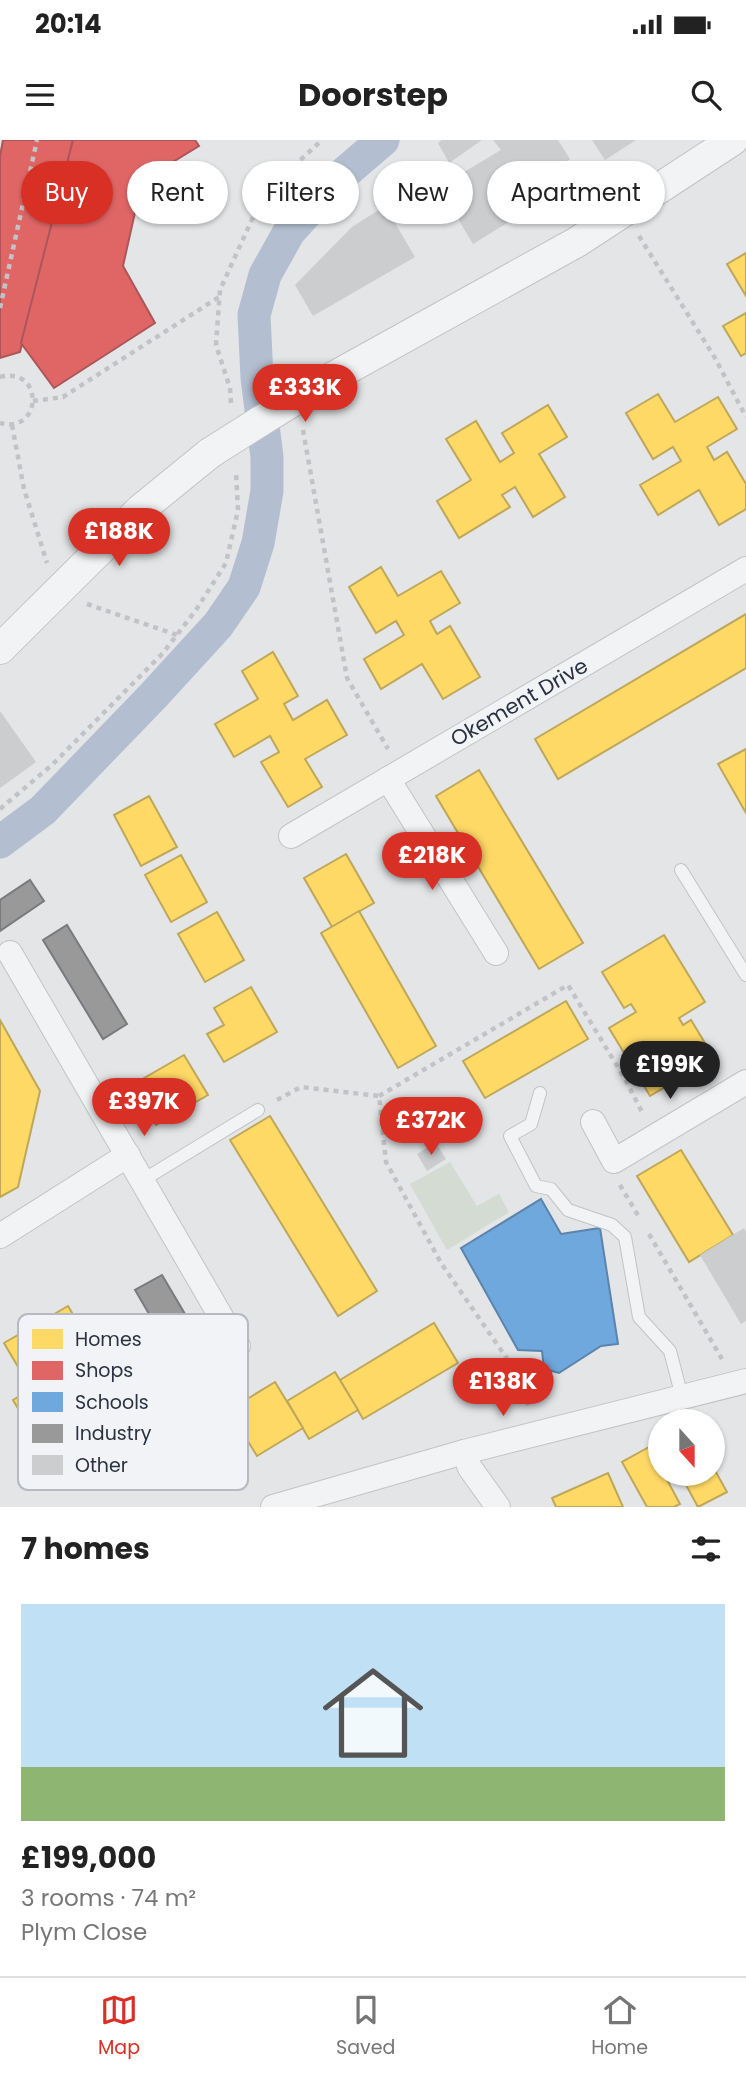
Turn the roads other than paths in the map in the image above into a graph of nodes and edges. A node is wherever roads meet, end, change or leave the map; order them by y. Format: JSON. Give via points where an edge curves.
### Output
{"nodes":[{"id":1,"x":733,"y":140,"type":"edge"},
{"id":2,"x":746,"y":569,"type":"edge"},
{"id":3,"x":0,"y":649,"type":"edge"},
{"id":4,"x":395,"y":775,"type":"junction"},
{"id":5,"x":291,"y":836,"type":"dead end"},
{"id":6,"x":681,"y":870,"type":"dead end"},
{"id":7,"x":10,"y":953,"type":"dead end"},
{"id":8,"x":496,"y":953,"type":"dead end"},
{"id":9,"x":746,"y":975,"type":"edge"},
{"id":10,"x":746,"y":1082,"type":"edge"},
{"id":11,"x":540,"y":1093,"type":"dead end"},
{"id":12,"x":258,"y":1110,"type":"road end"},
{"id":13,"x":593,"y":1122,"type":"dead end"},
{"id":14,"x":128,"y":1155,"type":"junction"},
{"id":15,"x":143,"y":1180,"type":"junction"},
{"id":16,"x":0,"y":1236,"type":"edge"},
{"id":17,"x":220,"y":1314,"type":"edge"},
{"id":18,"x":735,"y":1383,"type":"edge"},
{"id":19,"x":682,"y":1396,"type":"junction"},
{"id":20,"x":464,"y":1452,"type":"junction"},
{"id":21,"x":273,"y":1507,"type":"edge"},
{"id":22,"x":498,"y":1507,"type":"edge"}],
"edges":[{"from":1,"to":3,"type":"street","bridge":true,"via":[[576,242],[298,398],[245,418],[223,458],[140,510]]},
{"from":2,"to":4,"type":"street","name":"Okement Drive"},
{"from":4,"to":5,"type":"street","name":"Okement Drive"},
{"from":4,"to":8,"type":"street"},
{"from":6,"to":9,"type":"lane"},
{"from":7,"to":14,"type":"street"},
{"from":10,"to":13,"type":"street","via":[[614,1161]]},
{"from":11,"to":19,"type":"lane","via":[[531,1124],[510,1136],[536,1186],[551,1189],[568,1210],[612,1225],[625,1237],[639,1317],[670,1350]]},
{"from":12,"to":15,"type":"lane"},
{"from":14,"to":15,"type":"street"},
{"from":14,"to":16,"type":"street"},
{"from":15,"to":17,"type":"street"},
{"from":18,"to":19,"type":"street"},
{"from":19,"to":20,"type":"street"},
{"from":20,"to":21,"type":"street"},
{"from":20,"to":22,"type":"street"}]}
